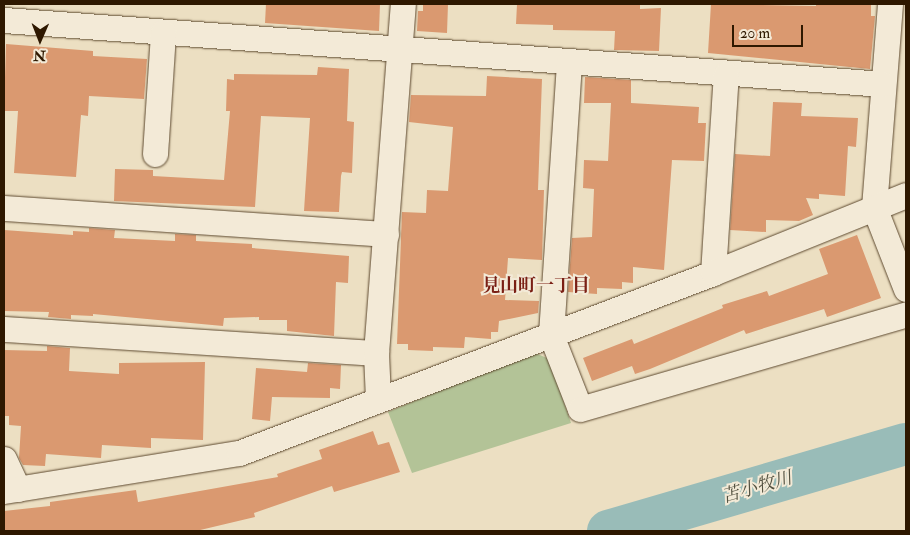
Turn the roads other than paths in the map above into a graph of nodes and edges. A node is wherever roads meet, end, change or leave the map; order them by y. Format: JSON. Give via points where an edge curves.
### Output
{"nodes":[{"id":1,"x":403,"y":4,"type":"edge"},
{"id":2,"x":890,"y":4,"type":"edge"},
{"id":3,"x":4,"y":20,"type":"edge"},
{"id":4,"x":163,"y":32,"type":"junction"},
{"id":5,"x":897,"y":32,"type":"edge"},
{"id":6,"x":400,"y":50,"type":"junction"},
{"id":7,"x":569,"y":63,"type":"junction"},
{"id":8,"x":726,"y":74,"type":"junction"},
{"id":9,"x":883,"y":84,"type":"junction"},
{"id":10,"x":156,"y":154,"type":"dead end"},
{"id":11,"x":906,"y":195,"type":"edge"},
{"id":12,"x":874,"y":207,"type":"junction"},
{"id":13,"x":4,"y":208,"type":"edge"},
{"id":14,"x":386,"y":234,"type":"junction"},
{"id":15,"x":713,"y":273,"type":"junction"},
{"id":16,"x":906,"y":289,"type":"edge"},
{"id":17,"x":906,"y":314,"type":"edge"},
{"id":18,"x":4,"y":329,"type":"edge"},
{"id":19,"x":551,"y":335,"type":"junction"},
{"id":20,"x":376,"y":353,"type":"junction"},
{"id":21,"x":378,"y":399,"type":"junction"},
{"id":22,"x":4,"y":459,"type":"edge"},
{"id":23,"x":11,"y":490,"type":"edge"}],
"edges":[{"from":1,"to":6,"type":"street"},
{"from":2,"to":5,"type":"street"},
{"from":3,"to":4,"type":"street"},
{"from":4,"to":6,"type":"street"},
{"from":4,"to":10,"type":"street"},
{"from":5,"to":9,"type":"street"},
{"from":6,"to":7,"type":"street"},
{"from":6,"to":14,"type":"street"},
{"from":7,"to":8,"type":"street"},
{"from":7,"to":19,"type":"street"},
{"from":8,"to":9,"type":"street"},
{"from":8,"to":15,"type":"street"},
{"from":9,"to":12,"type":"street"},
{"from":11,"to":12,"type":"street"},
{"from":12,"to":15,"type":"street"},
{"from":12,"to":16,"type":"street"},
{"from":13,"to":14,"type":"street"},
{"from":14,"to":20,"type":"street"},
{"from":15,"to":19,"type":"street"},
{"from":17,"to":19,"type":"street","via":[[580,409]]},
{"from":18,"to":20,"type":"street"},
{"from":19,"to":21,"type":"street"},
{"from":20,"to":21,"type":"street"},
{"from":21,"to":23,"type":"street","via":[[239,452]]},
{"from":22,"to":23,"type":"street"}]}
